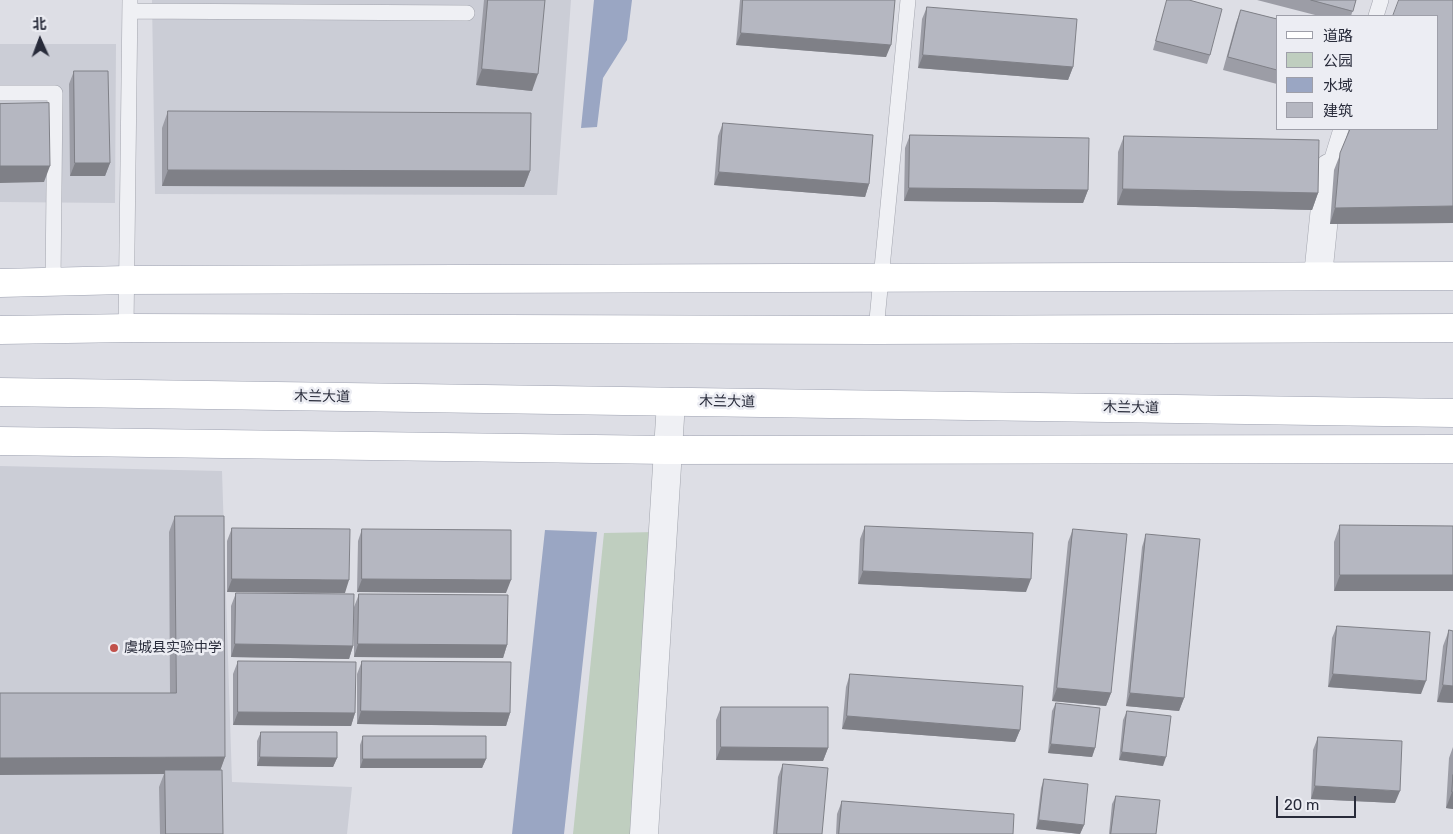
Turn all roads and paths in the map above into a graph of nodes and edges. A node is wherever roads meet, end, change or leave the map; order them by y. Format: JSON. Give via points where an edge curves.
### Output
{"nodes":[{"id":1,"x":908,"y":0,"type":"edge"},
{"id":2,"x":1381,"y":0,"type":"edge"},
{"id":3,"x":130,"y":6,"type":"edge"},
{"id":4,"x":467,"y":13,"type":"dead end"},
{"id":5,"x":1376,"y":15,"type":"edge"},
{"id":6,"x":0,"y":93,"type":"edge"},
{"id":7,"x":1342,"y":130,"type":"edge"},
{"id":8,"x":1329,"y":168,"type":"joint"},
{"id":9,"x":1318,"y":276,"type":"junction"},
{"id":10,"x":1453,"y":276,"type":"edge"},
{"id":11,"x":881,"y":278,"type":"junction"},
{"id":12,"x":126,"y":280,"type":"junction"},
{"id":13,"x":53,"y":282,"type":"junction"},
{"id":14,"x":0,"y":283,"type":"edge"},
{"id":15,"x":126,"y":328,"type":"junction"},
{"id":16,"x":1453,"y":328,"type":"edge"},
{"id":17,"x":0,"y":330,"type":"edge"},
{"id":18,"x":876,"y":330,"type":"junction"},
{"id":19,"x":0,"y":392,"type":"edge"},
{"id":20,"x":671,"y":402,"type":"junction"},
{"id":21,"x":1453,"y":413,"type":"edge"},
{"id":22,"x":0,"y":442,"type":"edge"},
{"id":23,"x":1453,"y":449,"type":"edge"},
{"id":24,"x":668,"y":450,"type":"junction"},
{"id":25,"x":644,"y":834,"type":"edge"}],
"edges":[{"from":1,"to":11,"type":"lane"},
{"from":2,"to":5,"type":"lane"},
{"from":3,"to":4,"type":"lane"},
{"from":3,"to":12,"type":"lane"},
{"from":6,"to":13,"type":"lane","via":[[55,93]]},
{"from":7,"to":8,"type":"lane"},
{"from":8,"to":9,"type":"street"},
{"from":9,"to":10,"type":"main road"},
{"from":9,"to":11,"type":"main road"},
{"from":11,"to":12,"type":"main road"},
{"from":11,"to":18,"type":"lane"},
{"from":12,"to":13,"type":"main road"},
{"from":12,"to":15,"type":"lane"},
{"from":13,"to":14,"type":"main road"},
{"from":15,"to":17,"type":"main road"},
{"from":15,"to":18,"type":"main road"},
{"from":16,"to":18,"type":"main road"},
{"from":19,"to":20,"type":"main road","name":"木兰大道"},
{"from":20,"to":21,"type":"main road","name":"木兰大道"},
{"from":20,"to":24,"type":"street"},
{"from":22,"to":24,"type":"main road"},
{"from":23,"to":24,"type":"main road"},
{"from":24,"to":25,"type":"street"}]}
